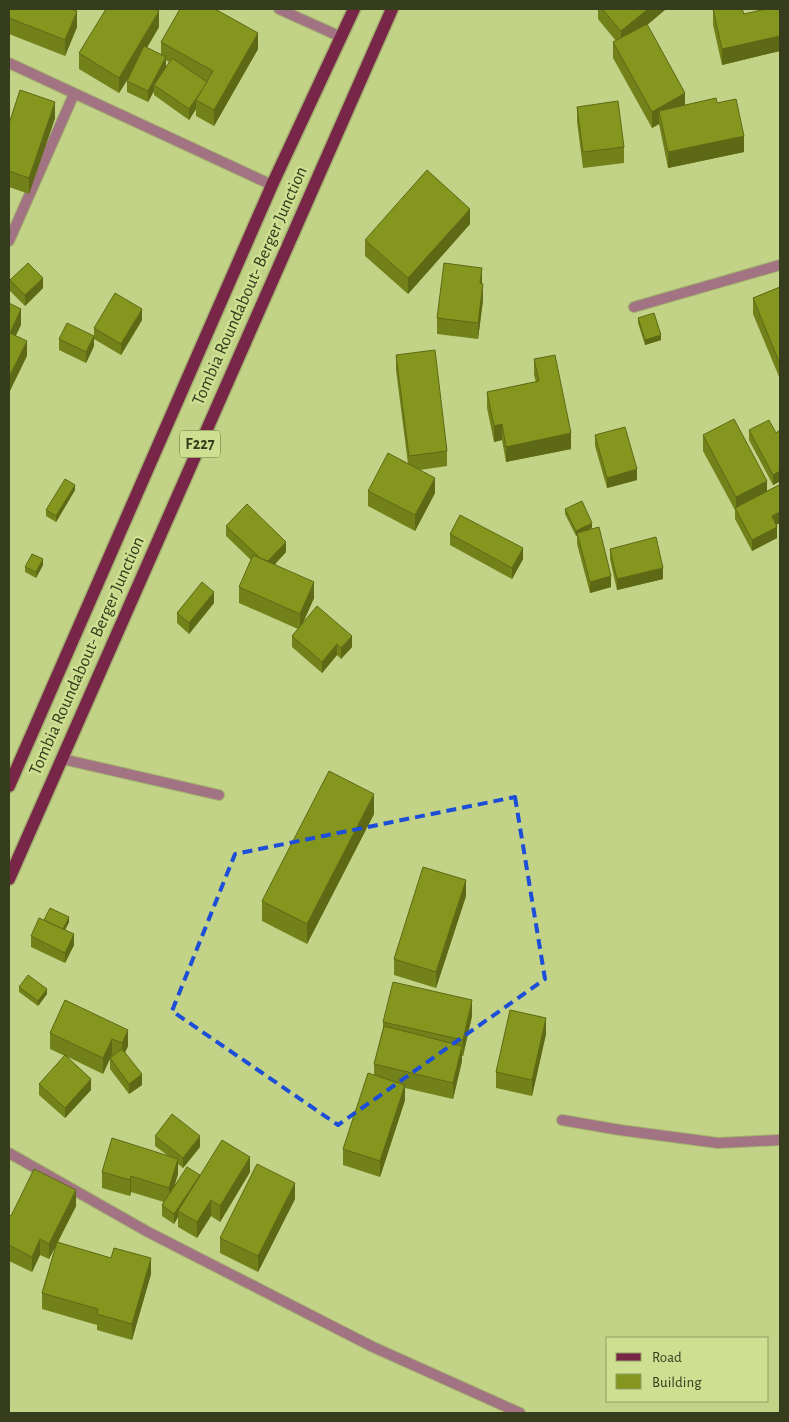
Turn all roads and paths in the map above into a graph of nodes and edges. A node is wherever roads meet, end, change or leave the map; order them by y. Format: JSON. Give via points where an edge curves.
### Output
{"nodes":[{"id":1,"x":279,"y":9,"type":"edge"},
{"id":2,"x":354,"y":9,"type":"edge"},
{"id":3,"x":392,"y":9,"type":"edge"},
{"id":4,"x":341,"y":37,"type":"junction"},
{"id":5,"x":9,"y":63,"type":"edge"},
{"id":6,"x":74,"y":94,"type":"junction"},
{"id":7,"x":272,"y":185,"type":"junction"},
{"id":8,"x":9,"y":240,"type":"edge"},
{"id":9,"x":780,"y":265,"type":"edge"},
{"id":10,"x":634,"y":307,"type":"dead end"},
{"id":11,"x":62,"y":759,"type":"junction"},
{"id":12,"x":9,"y":786,"type":"edge"},
{"id":13,"x":219,"y":795,"type":"dead end"},
{"id":14,"x":9,"y":879,"type":"edge"},
{"id":15,"x":562,"y":1120,"type":"dead end"},
{"id":16,"x":780,"y":1140,"type":"edge"},
{"id":17,"x":9,"y":1153,"type":"edge"},
{"id":18,"x":520,"y":1413,"type":"edge"}],
"edges":[{"from":1,"to":4,"type":"street"},
{"from":2,"to":4,"type":"main road","name":"Tombia Roundabout- Berger Junction","number":"F227"},
{"from":3,"to":11,"type":"main road","name":"Tombia Roundabout- Berger Junction","number":"F227"},
{"from":4,"to":7,"type":"main road","name":"Tombia Roundabout- Berger Junction","number":"F227"},
{"from":5,"to":6,"type":"street"},
{"from":6,"to":7,"type":"street"},
{"from":6,"to":8,"type":"street"},
{"from":7,"to":12,"type":"main road","name":"Tombia Roundabout- Berger Junction","number":"F227"},
{"from":9,"to":10,"type":"street"},
{"from":11,"to":13,"type":"street"},
{"from":11,"to":14,"type":"main road","name":"Tombia Roundabout- Berger Junction","number":"F227"},
{"from":15,"to":16,"type":"street","via":[[718,1143]]},
{"from":17,"to":18,"type":"street","via":[[148,1232],[364,1343]]}]}
